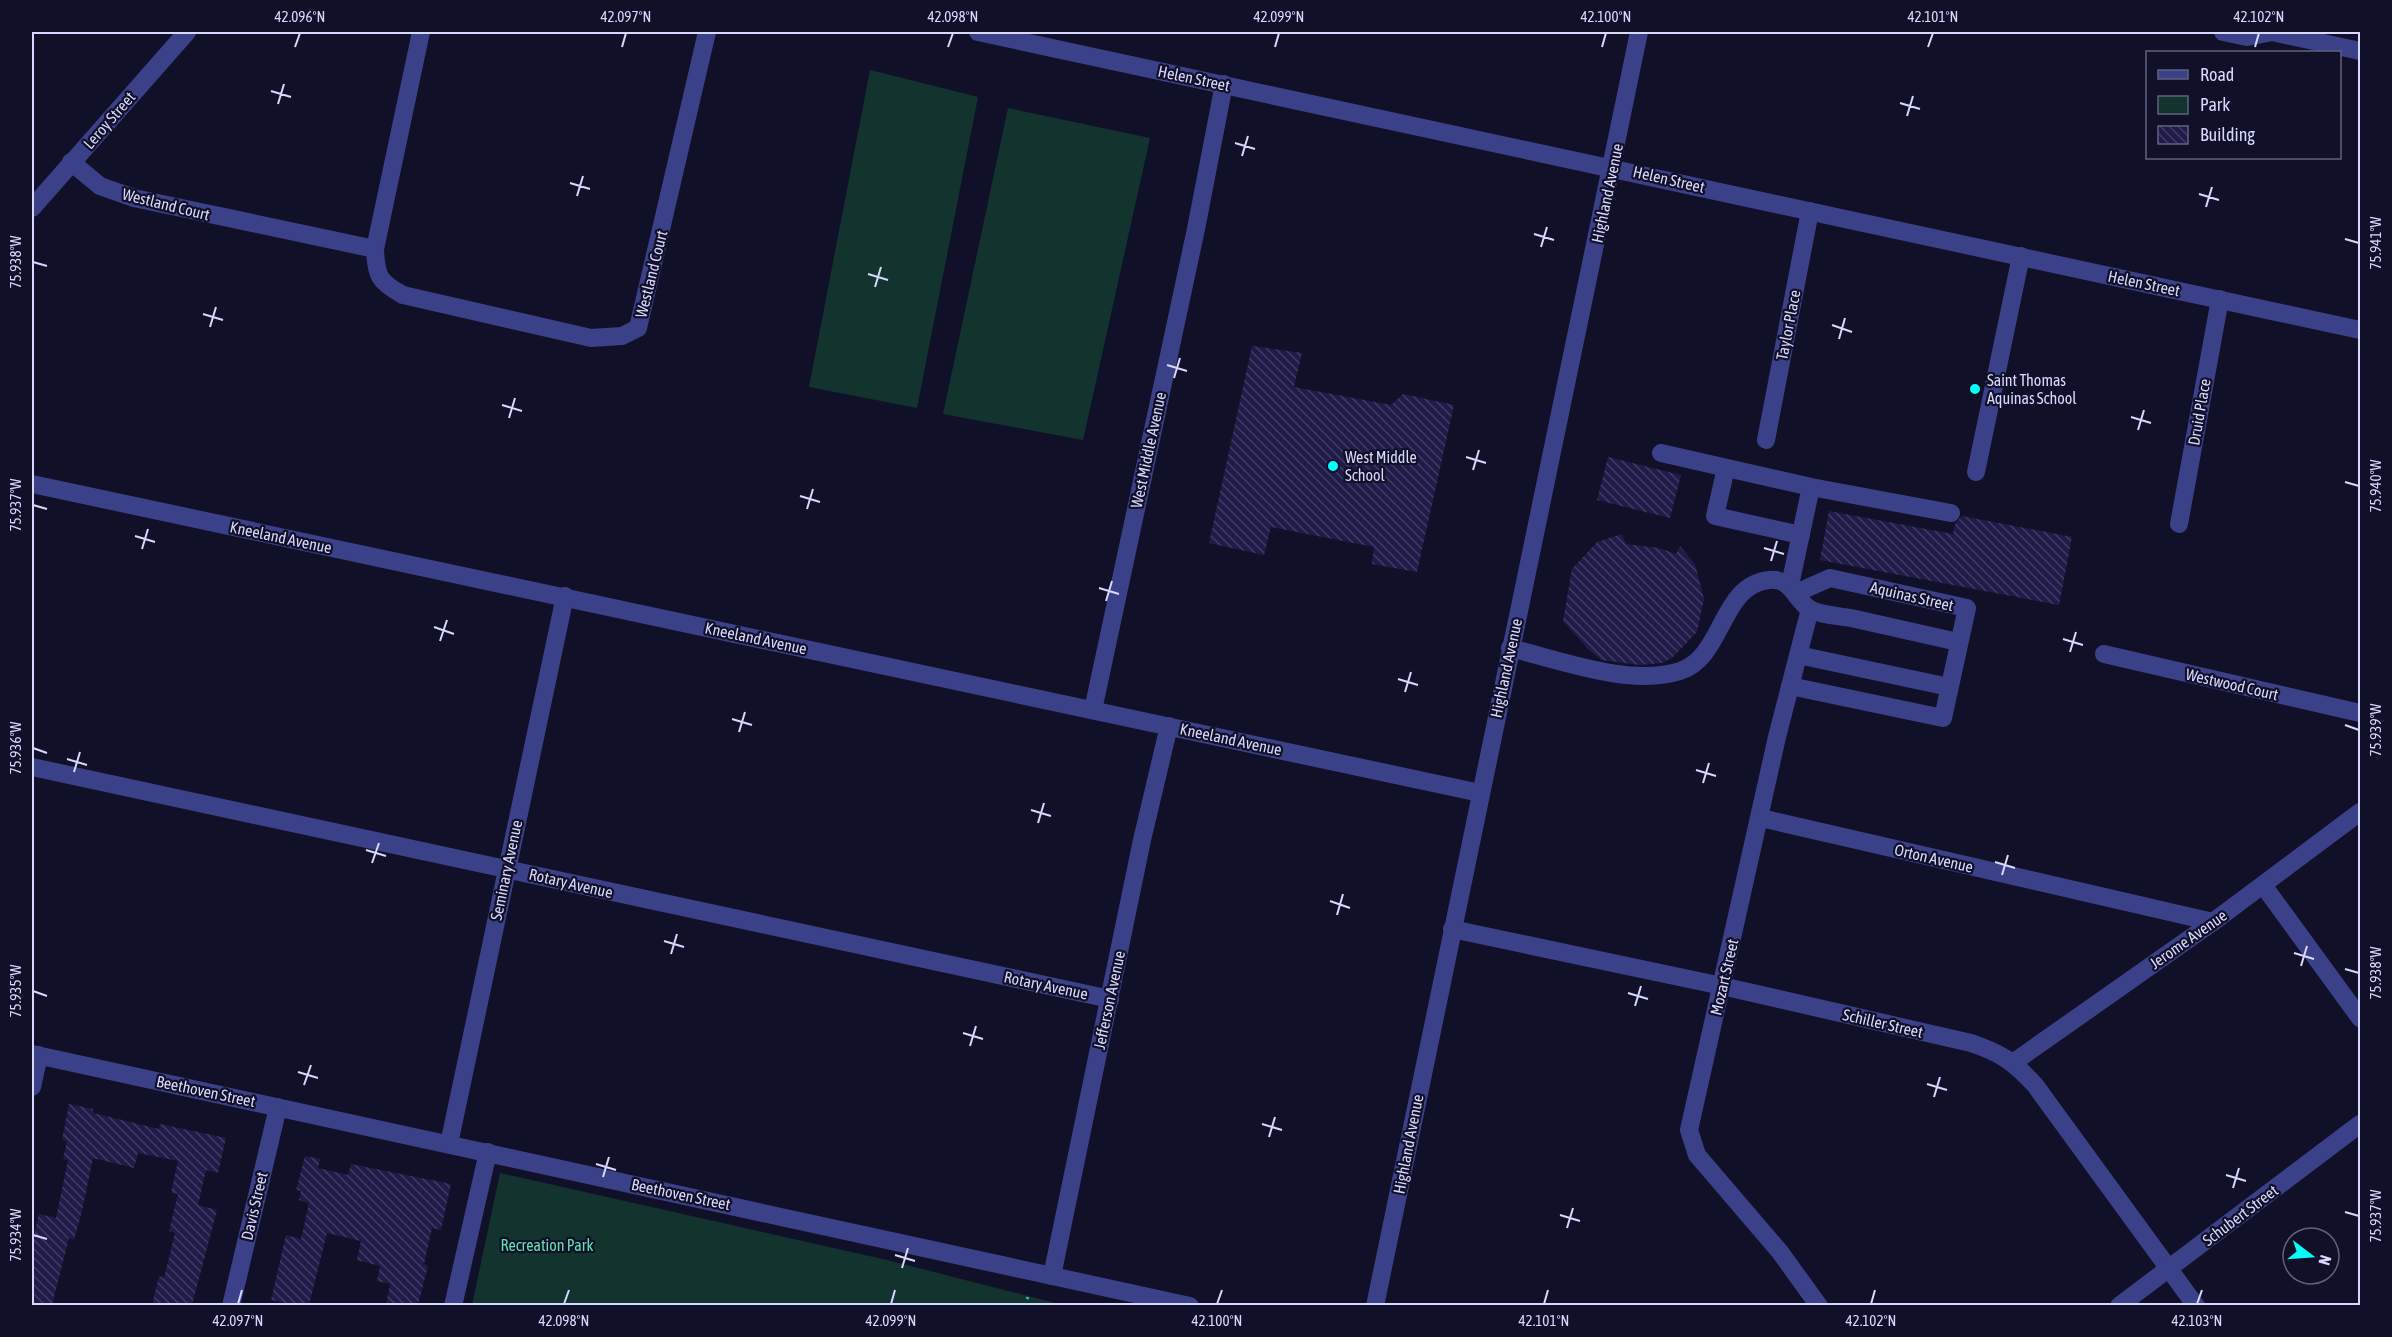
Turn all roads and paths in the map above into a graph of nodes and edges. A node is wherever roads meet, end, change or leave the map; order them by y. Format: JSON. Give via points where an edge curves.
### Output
{"nodes":[{"id":1,"x":187,"y":32,"type":"edge"},
{"id":2,"x":421,"y":32,"type":"edge"},
{"id":3,"x":707,"y":32,"type":"edge"},
{"id":4,"x":978,"y":32,"type":"edge"},
{"id":5,"x":1639,"y":32,"type":"edge"},
{"id":6,"x":2223,"y":32,"type":"edge"},
{"id":7,"x":2272,"y":32,"type":"edge"},
{"id":8,"x":2361,"y":51,"type":"edge"},
{"id":9,"x":1224,"y":84,"type":"junction"},
{"id":10,"x":71,"y":162,"type":"junction"},
{"id":11,"x":1612,"y":167,"type":"junction"},
{"id":12,"x":32,"y":208,"type":"edge"},
{"id":13,"x":1810,"y":211,"type":"junction"},
{"id":14,"x":375,"y":249,"type":"junction"},
{"id":15,"x":2021,"y":256,"type":"junction"},
{"id":16,"x":2220,"y":299,"type":"junction"},
{"id":17,"x":2361,"y":330,"type":"edge"},
{"id":18,"x":1766,"y":440,"type":"dead end"},
{"id":19,"x":1661,"y":453,"type":"dead end"},
{"id":20,"x":1726,"y":468,"type":"junction"},
{"id":21,"x":1976,"y":472,"type":"dead end"},
{"id":22,"x":32,"y":484,"type":"edge"},
{"id":23,"x":1811,"y":487,"type":"junction"},
{"id":24,"x":1952,"y":513,"type":"dead end"},
{"id":25,"x":2179,"y":524,"type":"dead end"},
{"id":26,"x":1801,"y":535,"type":"junction"},
{"id":27,"x":1793,"y":589,"type":"junction"},
{"id":28,"x":565,"y":596,"type":"junction"},
{"id":29,"x":1810,"y":609,"type":"junction"},
{"id":30,"x":1958,"y":642,"type":"junction"},
{"id":31,"x":1510,"y":648,"type":"junction"},
{"id":32,"x":2104,"y":654,"type":"dead end"},
{"id":33,"x":1798,"y":655,"type":"junction"},
{"id":34,"x":1790,"y":686,"type":"junction"},
{"id":35,"x":1949,"y":687,"type":"junction"},
{"id":36,"x":1093,"y":710,"type":"junction"},
{"id":37,"x":2361,"y":713,"type":"edge"},
{"id":38,"x":1169,"y":726,"type":"junction"},
{"id":39,"x":32,"y":767,"type":"edge"},
{"id":40,"x":1480,"y":794,"type":"junction"},
{"id":41,"x":2361,"y":812,"type":"edge"},
{"id":42,"x":1761,"y":818,"type":"junction"},
{"id":43,"x":506,"y":868,"type":"junction"},
{"id":44,"x":2263,"y":885,"type":"junction"},
{"id":45,"x":2213,"y":922,"type":"junction"},
{"id":46,"x":1452,"y":929,"type":"junction"},
{"id":47,"x":1722,"y":986,"type":"junction"},
{"id":48,"x":1110,"y":999,"type":"junction"},
{"id":49,"x":2361,"y":1018,"type":"edge"},
{"id":50,"x":35,"y":1055,"type":"edge"},
{"id":51,"x":2014,"y":1062,"type":"junction"},
{"id":52,"x":32,"y":1087,"type":"edge"},
{"id":53,"x":278,"y":1107,"type":"junction"},
{"id":54,"x":2361,"y":1124,"type":"edge"},
{"id":55,"x":449,"y":1144,"type":"junction"},
{"id":56,"x":488,"y":1152,"type":"junction"},
{"id":57,"x":2169,"y":1269,"type":"junction"},
{"id":58,"x":1052,"y":1276,"type":"junction"},
{"id":59,"x":1028,"y":1297,"type":"dead end"},
{"id":60,"x":231,"y":1305,"type":"edge"},
{"id":61,"x":453,"y":1305,"type":"edge"},
{"id":62,"x":1024,"y":1305,"type":"edge"},
{"id":63,"x":1190,"y":1305,"type":"edge"},
{"id":64,"x":1375,"y":1305,"type":"edge"},
{"id":65,"x":1819,"y":1305,"type":"edge"},
{"id":66,"x":2119,"y":1305,"type":"edge"},
{"id":67,"x":2196,"y":1305,"type":"edge"}],
"edges":[{"from":1,"to":10,"type":"street","name":"Leroy Street"},
{"from":2,"to":14,"type":"street","name":"Westland Court"},
{"from":3,"to":14,"type":"street","name":"Westland Court","via":[[638,328],[630,334],[591,338],[403,296],[388,287],[376,272]]},
{"from":4,"to":9,"type":"street","name":"Helen Street"},
{"from":5,"to":11,"type":"street","name":"Highland Avenue"},
{"from":6,"to":7,"type":"street","via":[[2247,37]]},
{"from":7,"to":8,"type":"street"},
{"from":9,"to":11,"type":"street","name":"Helen Street"},
{"from":9,"to":36,"type":"street","name":"West Middle Avenue"},
{"from":10,"to":12,"type":"street","name":"Leroy Street"},
{"from":10,"to":14,"type":"street","name":"Westland Court","via":[[100,186],[134,198]]},
{"from":11,"to":13,"type":"street","name":"Helen Street"},
{"from":11,"to":31,"type":"street","name":"Highland Avenue"},
{"from":13,"to":15,"type":"street","name":"Helen Street"},
{"from":13,"to":18,"type":"street","name":"Taylor Place"},
{"from":15,"to":16,"type":"street","name":"Helen Street"},
{"from":15,"to":21,"type":"street"},
{"from":16,"to":17,"type":"street","name":"Helen Street"},
{"from":16,"to":25,"type":"street","name":"Druid Place"},
{"from":19,"to":20,"type":"street"},
{"from":20,"to":23,"type":"street"},
{"from":20,"to":26,"type":"street","via":[[1715,516]]},
{"from":22,"to":28,"type":"street","name":"Kneeland Avenue"},
{"from":23,"to":24,"type":"street"},
{"from":23,"to":26,"type":"street"},
{"from":26,"to":27,"type":"street"},
{"from":27,"to":29,"type":"street"},
{"from":27,"to":30,"type":"street","name":"Aquinas Street","via":[[1830,578],[1967,609]]},
{"from":27,"to":31,"type":"street","via":[[1771,579],[1740,593],[1698,660],[1682,671],[1629,676]]},
{"from":28,"to":36,"type":"street","name":"Kneeland Avenue"},
{"from":28,"to":43,"type":"street","name":"Seminary Avenue"},
{"from":29,"to":30,"type":"street"},
{"from":29,"to":33,"type":"street","name":"Mozart Street"},
{"from":30,"to":35,"type":"street","name":"Aquinas Street"},
{"from":31,"to":40,"type":"street","name":"Highland Avenue"},
{"from":32,"to":37,"type":"street","name":"Westwood Court"},
{"from":33,"to":34,"type":"street","name":"Mozart Street"},
{"from":33,"to":35,"type":"street"},
{"from":34,"to":35,"type":"street","name":"Aquinas Street","via":[[1943,718]]},
{"from":34,"to":42,"type":"street","name":"Mozart Street"},
{"from":36,"to":38,"type":"street","name":"Kneeland Avenue"},
{"from":38,"to":40,"type":"street","name":"Kneeland Avenue"},
{"from":38,"to":48,"type":"street","name":"Jefferson Avenue"},
{"from":39,"to":43,"type":"street","name":"Rotary Avenue"},
{"from":40,"to":46,"type":"street","name":"Highland Avenue"},
{"from":41,"to":44,"type":"street","name":"Jerome Avenue"},
{"from":42,"to":45,"type":"street","name":"Orton Avenue"},
{"from":42,"to":47,"type":"street","name":"Mozart Street"},
{"from":43,"to":48,"type":"street","name":"Rotary Avenue"},
{"from":43,"to":55,"type":"street","name":"Seminary Avenue"},
{"from":44,"to":45,"type":"street","name":"Jerome Avenue"},
{"from":44,"to":49,"type":"street"},
{"from":45,"to":51,"type":"street","name":"Jerome Avenue"},
{"from":46,"to":47,"type":"street","name":"Schiller Street"},
{"from":46,"to":64,"type":"street","name":"Highland Avenue"},
{"from":47,"to":51,"type":"street","name":"Schiller Street","via":[[1971,1043]]},
{"from":47,"to":65,"type":"street","name":"Mozart Street","via":[[1690,1138],[1697,1155],[1780,1252]]},
{"from":48,"to":58,"type":"street","name":"Jefferson Avenue"},
{"from":50,"to":52,"type":"street"},
{"from":50,"to":53,"type":"street","name":"Beethoven Street"},
{"from":51,"to":57,"type":"street","name":"Schiller Street","via":[[2035,1085]]},
{"from":53,"to":55,"type":"street","name":"Beethoven Street"},
{"from":53,"to":60,"type":"street","name":"Davis Street"},
{"from":54,"to":57,"type":"street","name":"Schubert Street"},
{"from":55,"to":56,"type":"street","name":"Beethoven Street"},
{"from":56,"to":58,"type":"street","name":"Beethoven Street"},
{"from":56,"to":61,"type":"street"},
{"from":57,"to":66,"type":"street","name":"Schubert Street"},
{"from":57,"to":67,"type":"street","name":"Schiller Street"},
{"from":58,"to":63,"type":"street","name":"Beethoven Street"},
{"from":59,"to":62,"type":"path"}]}
